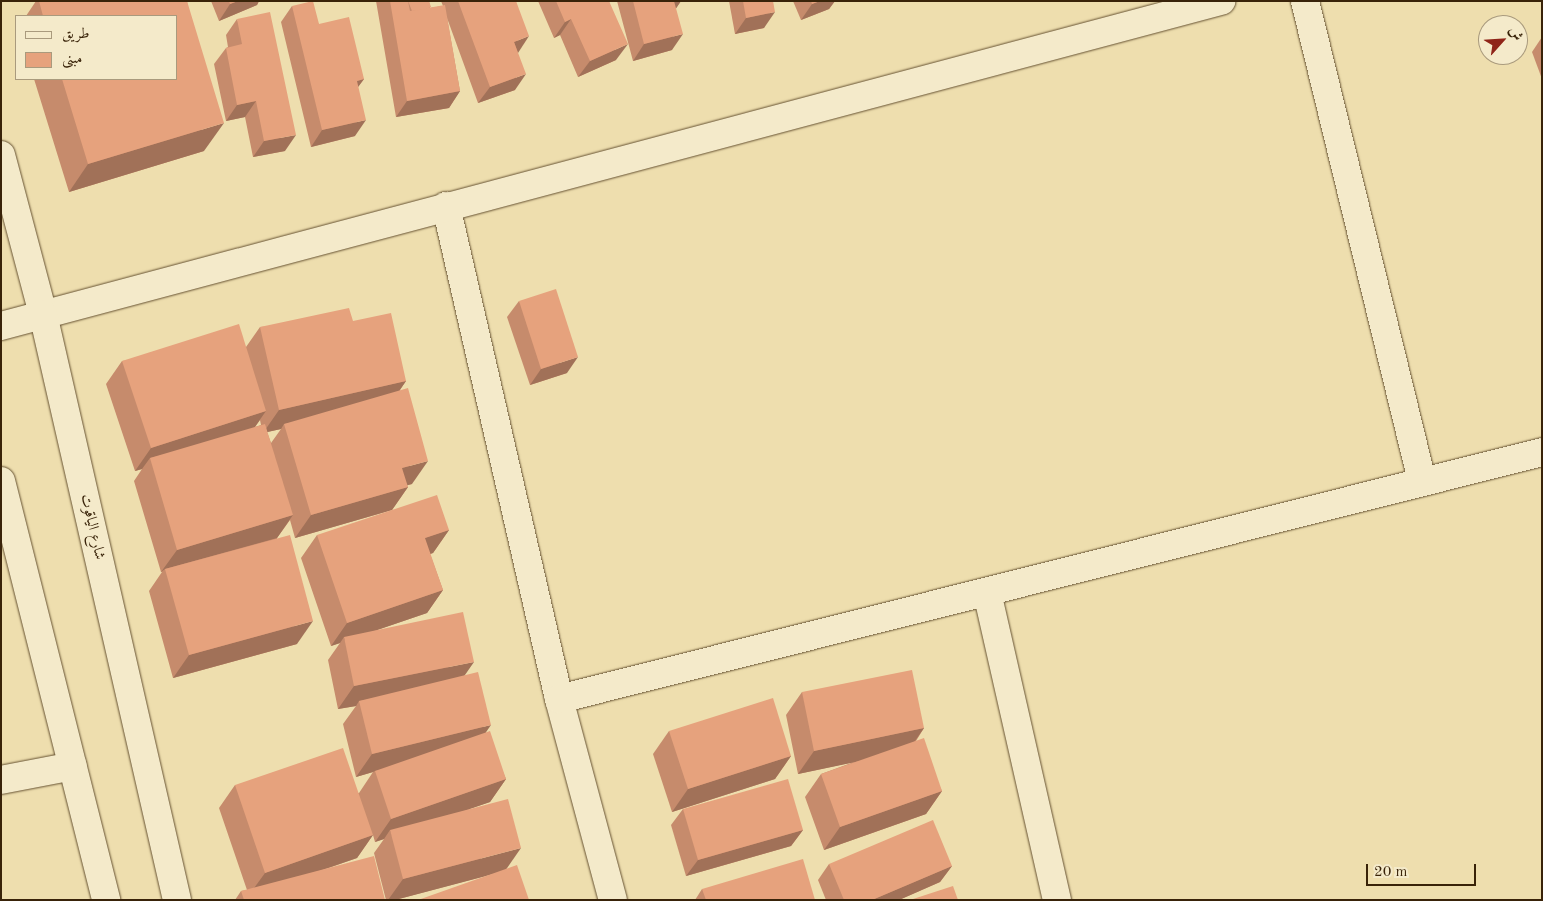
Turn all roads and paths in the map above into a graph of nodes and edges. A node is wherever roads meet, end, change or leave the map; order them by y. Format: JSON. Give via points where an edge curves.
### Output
{"nodes":[{"id":1,"x":1222,"y":1,"type":"edge"},
{"id":2,"x":1305,"y":1,"type":"edge"},
{"id":3,"x":1,"y":155,"type":"edge"},
{"id":4,"x":446,"y":206,"type":"junction"},
{"id":5,"x":43,"y":314,"type":"junction"},
{"id":6,"x":1,"y":326,"type":"edge"},
{"id":7,"x":1542,"y":452,"type":"edge"},
{"id":8,"x":1,"y":481,"type":"edge"},
{"id":9,"x":1422,"y":482,"type":"junction"},
{"id":10,"x":987,"y":592,"type":"junction"},
{"id":11,"x":558,"y":698,"type":"junction"},
{"id":12,"x":73,"y":766,"type":"junction"},
{"id":13,"x":1,"y":780,"type":"edge"},
{"id":14,"x":106,"y":900,"type":"edge"},
{"id":15,"x":177,"y":900,"type":"edge"},
{"id":16,"x":613,"y":900,"type":"edge"},
{"id":17,"x":1057,"y":900,"type":"edge"}],
"edges":[{"from":1,"to":4,"type":"street"},
{"from":2,"to":9,"type":"street"},
{"from":3,"to":5,"type":"street","name":"شارع الياقوت"},
{"from":4,"to":5,"type":"street"},
{"from":4,"to":11,"type":"street"},
{"from":5,"to":6,"type":"street"},
{"from":5,"to":15,"type":"street","name":"شارع الياقوت"},
{"from":7,"to":9,"type":"street"},
{"from":8,"to":12,"type":"street"},
{"from":9,"to":10,"type":"street"},
{"from":10,"to":11,"type":"street"},
{"from":10,"to":17,"type":"street"},
{"from":11,"to":16,"type":"street"},
{"from":12,"to":13,"type":"street"},
{"from":12,"to":14,"type":"street"}]}
